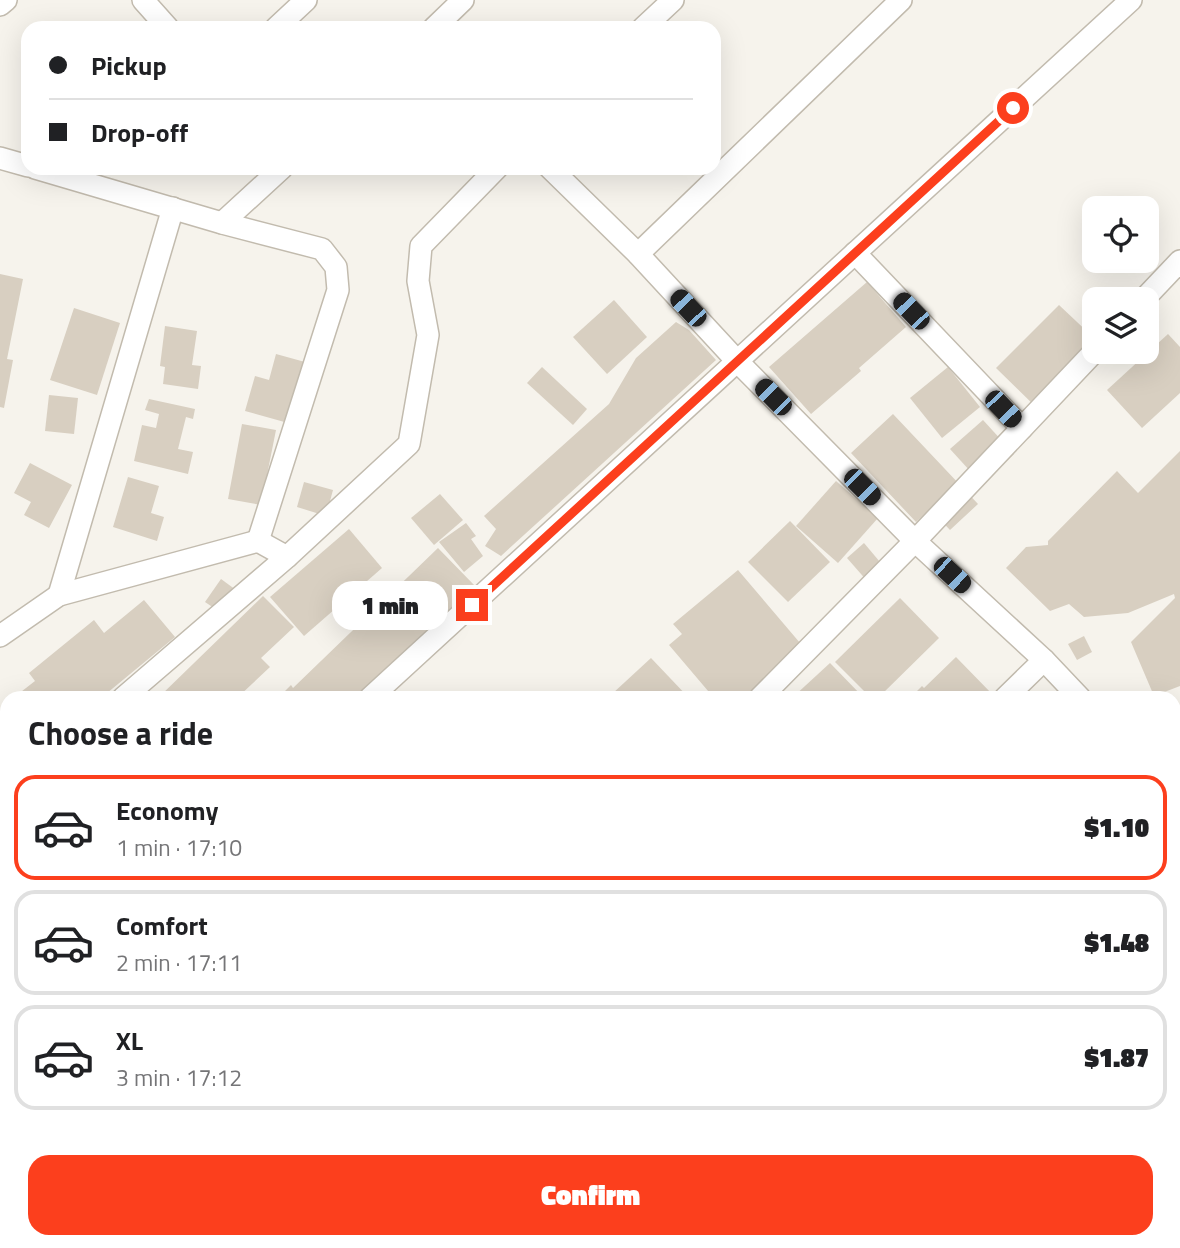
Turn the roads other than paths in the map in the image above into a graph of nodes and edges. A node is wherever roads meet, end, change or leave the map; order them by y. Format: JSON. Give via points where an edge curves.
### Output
{"nodes":[{"id":1,"x":6,"y":0,"type":"edge"},
{"id":2,"x":143,"y":0,"type":"edge"},
{"id":3,"x":306,"y":0,"type":"edge"},
{"id":4,"x":463,"y":0,"type":"edge"},
{"id":5,"x":673,"y":0,"type":"edge"},
{"id":6,"x":901,"y":0,"type":"edge"},
{"id":7,"x":1130,"y":0,"type":"edge"},
{"id":8,"x":0,"y":5,"type":"edge"},
{"id":9,"x":162,"y":21,"type":"edge"},
{"id":10,"x":284,"y":21,"type":"edge"},
{"id":11,"x":440,"y":21,"type":"edge"},
{"id":12,"x":650,"y":21,"type":"edge"},
{"id":13,"x":0,"y":158,"type":"edge"},
{"id":14,"x":21,"y":164,"type":"edge"},
{"id":15,"x":721,"y":174,"type":"edge"},
{"id":16,"x":59,"y":175,"type":"edge"},
{"id":17,"x":274,"y":175,"type":"edge"},
{"id":18,"x":490,"y":175,"type":"edge"},
{"id":19,"x":557,"y":175,"type":"edge"},
{"id":20,"x":720,"y":175,"type":"edge"},
{"id":21,"x":173,"y":208,"type":"junction"},
{"id":22,"x":222,"y":223,"type":"junction"},
{"id":23,"x":855,"y":253,"type":"junction"},
{"id":24,"x":638,"y":254,"type":"junction"},
{"id":25,"x":1180,"y":261,"type":"edge"},
{"id":26,"x":1155,"y":287,"type":"edge"},
{"id":27,"x":737,"y":361,"type":"junction"},
{"id":28,"x":1083,"y":364,"type":"edge"},
{"id":29,"x":1022,"y":428,"type":"junction"},
{"id":30,"x":258,"y":541,"type":"junction"},
{"id":31,"x":915,"y":541,"type":"junction"},
{"id":32,"x":287,"y":557,"type":"junction"},
{"id":33,"x":59,"y":595,"type":"junction"},
{"id":34,"x":3,"y":627,"type":"edge"},
{"id":35,"x":1044,"y":660,"type":"junction"},
{"id":36,"x":132,"y":691,"type":"edge"},
{"id":37,"x":378,"y":691,"type":"edge"},
{"id":38,"x":767,"y":691,"type":"edge"},
{"id":39,"x":1012,"y":691,"type":"edge"},
{"id":40,"x":1073,"y":691,"type":"edge"}],
"edges":[{"from":1,"to":8,"type":"street"},
{"from":2,"to":9,"type":"street"},
{"from":3,"to":10,"type":"street"},
{"from":4,"to":11,"type":"street"},
{"from":5,"to":12,"type":"street"},
{"from":6,"to":15,"type":"street"},
{"from":7,"to":23,"type":"street"},
{"from":13,"to":14,"type":"street"},
{"from":16,"to":21,"type":"street"},
{"from":17,"to":22,"type":"street"},
{"from":18,"to":32,"type":"street","via":[[421,246],[418,281],[428,335],[409,444]]},
{"from":19,"to":24,"type":"street"},
{"from":20,"to":24,"type":"street"},
{"from":21,"to":22,"type":"street"},
{"from":21,"to":33,"type":"street"},
{"from":22,"to":30,"type":"street","via":[[321,249],[336,267],[338,290]]},
{"from":23,"to":27,"type":"street"},
{"from":23,"to":29,"type":"street"},
{"from":24,"to":27,"type":"street"},
{"from":25,"to":26,"type":"street"},
{"from":27,"to":31,"type":"street"},
{"from":27,"to":37,"type":"street"},
{"from":28,"to":29,"type":"street"},
{"from":29,"to":31,"type":"street"},
{"from":30,"to":32,"type":"street"},
{"from":30,"to":33,"type":"street"},
{"from":31,"to":35,"type":"street"},
{"from":31,"to":38,"type":"street"},
{"from":32,"to":36,"type":"street"},
{"from":33,"to":34,"type":"street"},
{"from":35,"to":39,"type":"street"},
{"from":35,"to":40,"type":"street"}]}
